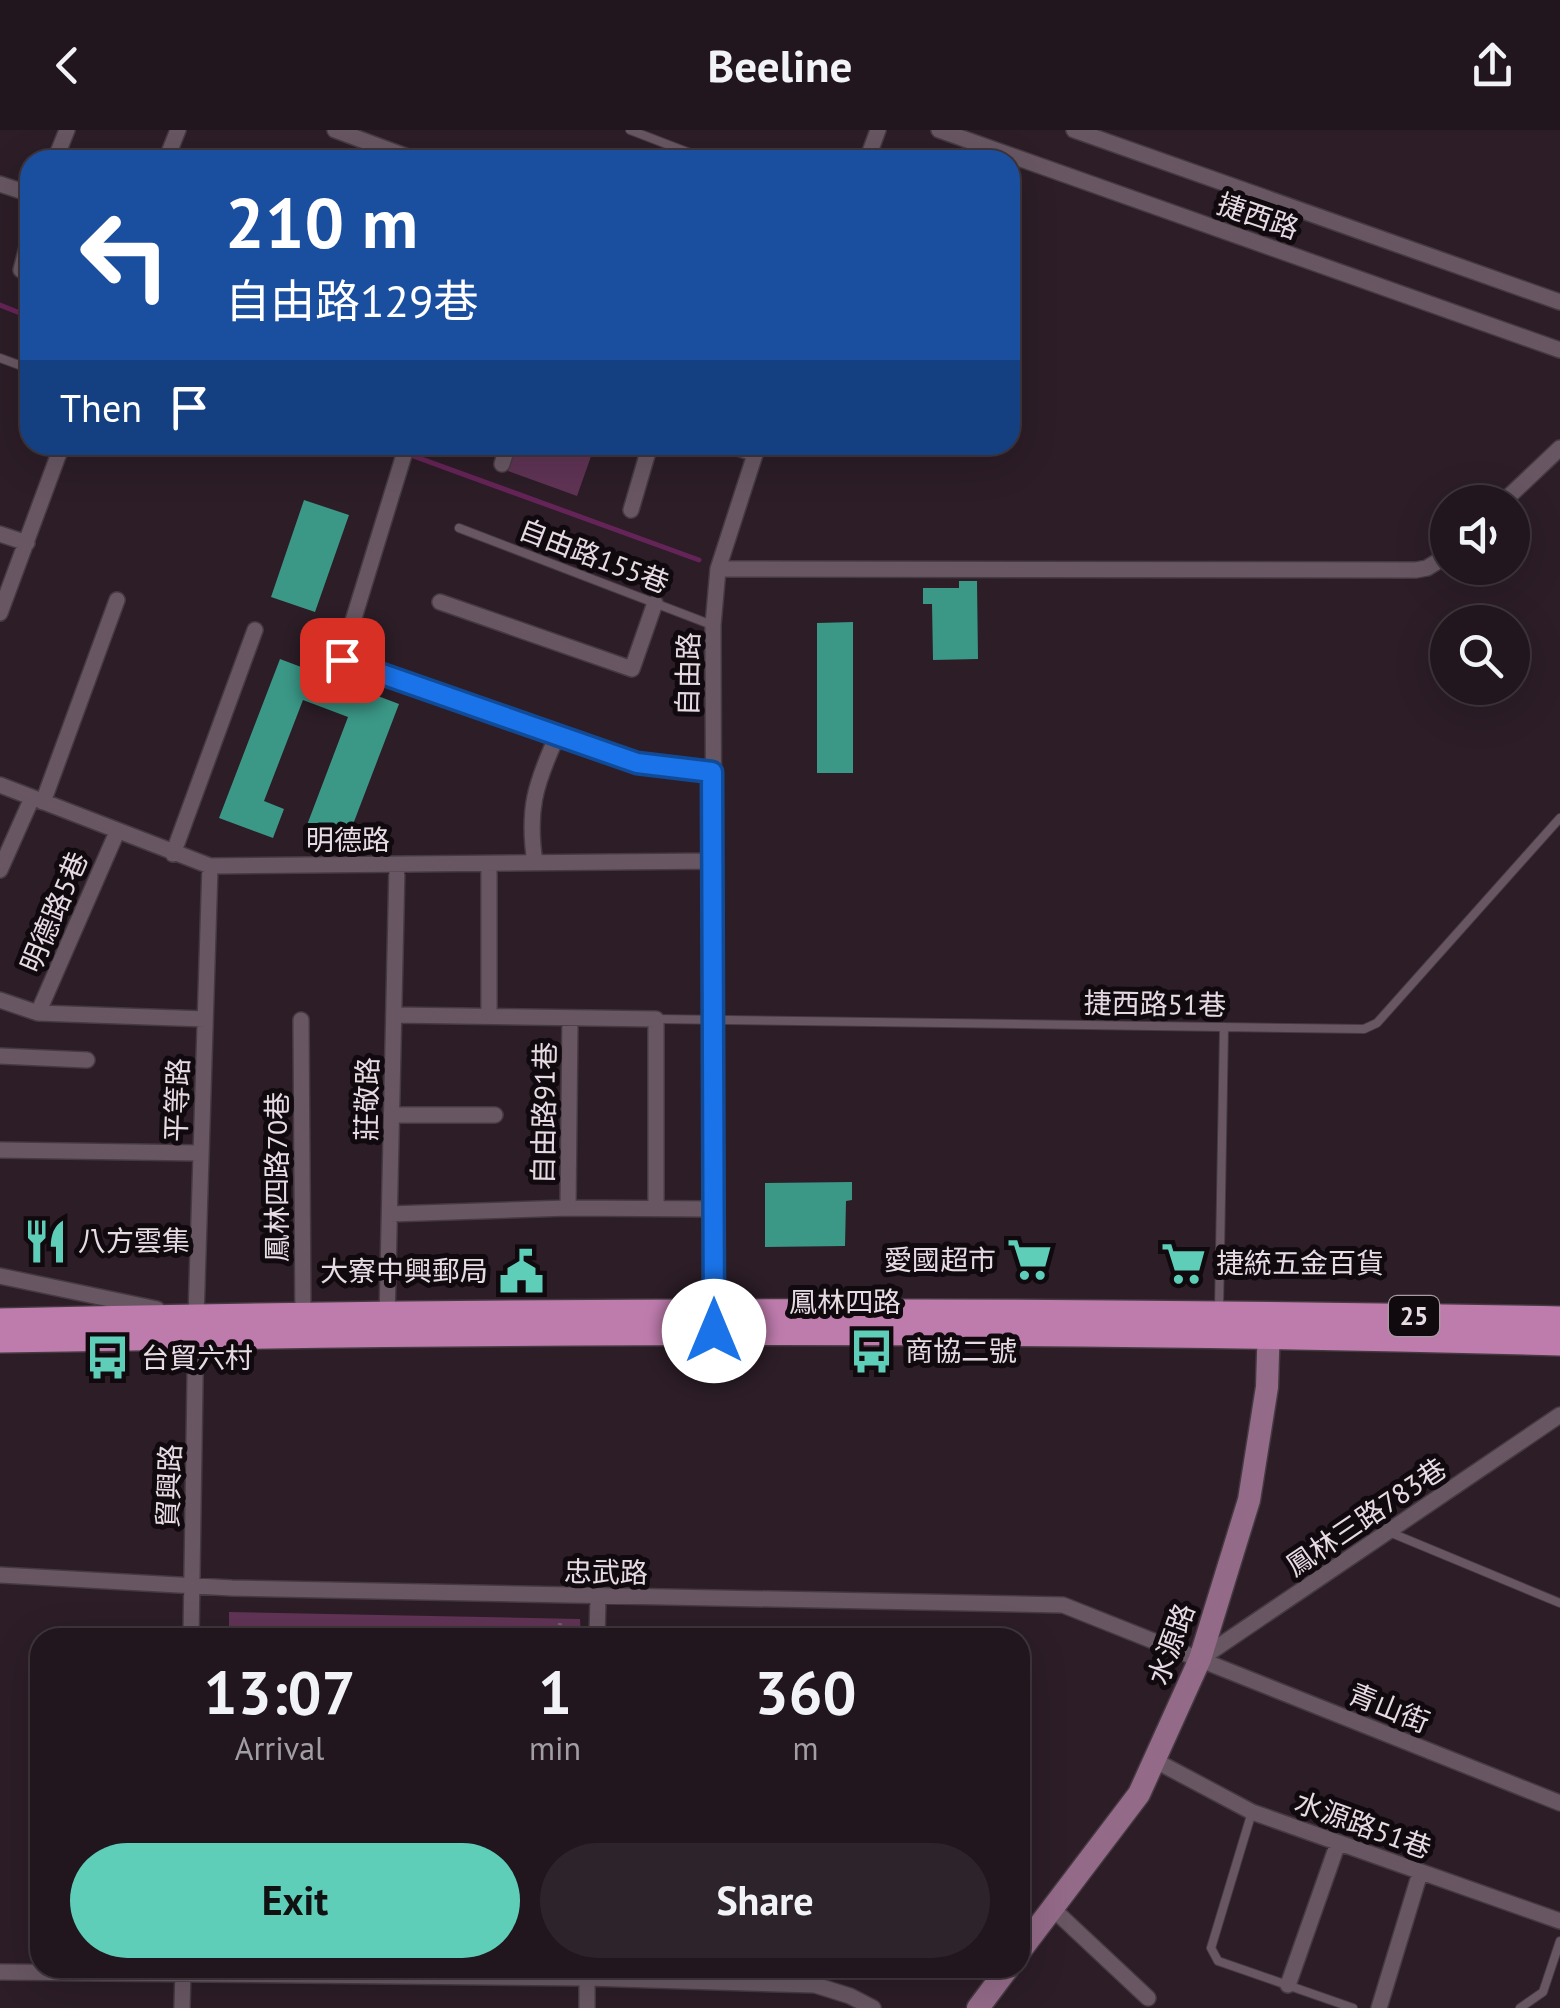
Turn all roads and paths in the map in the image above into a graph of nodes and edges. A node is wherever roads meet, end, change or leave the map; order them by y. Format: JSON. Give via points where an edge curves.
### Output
{"nodes":[{"id":1,"x":335,"y":130,"type":"edge"},
{"id":2,"x":630,"y":130,"type":"edge"},
{"id":3,"x":939,"y":130,"type":"edge"},
{"id":4,"x":1074,"y":130,"type":"edge"},
{"id":5,"x":389,"y":150,"type":"edge"},
{"id":6,"x":682,"y":150,"type":"edge"},
{"id":7,"x":995,"y":150,"type":"edge"},
{"id":8,"x":1020,"y":159,"type":"edge"},
{"id":9,"x":1560,"y":302,"type":"edge"},
{"id":10,"x":1560,"y":350,"type":"edge"},
{"id":11,"x":1560,"y":448,"type":"edge"},
{"id":12,"x":58,"y":455,"type":"edge"},
{"id":13,"x":404,"y":455,"type":"edge"},
{"id":14,"x":505,"y":455,"type":"edge"},
{"id":15,"x":647,"y":455,"type":"edge"},
{"id":16,"x":755,"y":455,"type":"edge"},
{"id":17,"x":502,"y":464,"type":"dead end"},
{"id":18,"x":1521,"y":485,"type":"edge"},
{"id":19,"x":631,"y":510,"type":"dead end"},
{"id":20,"x":459,"y":528,"type":"dead end"},
{"id":21,"x":0,"y":534,"type":"edge"},
{"id":22,"x":27,"y":543,"type":"junction"},
{"id":23,"x":1430,"y":566,"type":"edge"},
{"id":24,"x":718,"y":569,"type":"junction"},
{"id":25,"x":117,"y":600,"type":"dead end"},
{"id":26,"x":440,"y":602,"type":"dead end"},
{"id":27,"x":656,"y":603,"type":"junction"},
{"id":28,"x":0,"y":613,"type":"edge"},
{"id":29,"x":713,"y":625,"type":"junction"},
{"id":30,"x":255,"y":630,"type":"dead end"},
{"id":31,"x":342,"y":660,"type":"joint"},
{"id":32,"x":556,"y":736,"type":"junction"},
{"id":33,"x":712,"y":772,"type":"junction"},
{"id":34,"x":0,"y":785,"type":"edge"},
{"id":35,"x":37,"y":800,"type":"junction"},
{"id":36,"x":1560,"y":818,"type":"edge"},
{"id":37,"x":116,"y":832,"type":"junction"},
{"id":38,"x":172,"y":854,"type":"junction"},
{"id":39,"x":712,"y":861,"type":"junction"},
{"id":40,"x":489,"y":864,"type":"junction"},
{"id":41,"x":535,"y":864,"type":"junction"},
{"id":42,"x":397,"y":865,"type":"junction"},
{"id":43,"x":210,"y":866,"type":"junction"},
{"id":44,"x":0,"y":870,"type":"edge"},
{"id":45,"x":0,"y":1000,"type":"edge"},
{"id":46,"x":38,"y":1013,"type":"junction"},
{"id":47,"x":394,"y":1015,"type":"junction"},
{"id":48,"x":489,"y":1016,"type":"junction"},
{"id":49,"x":205,"y":1019,"type":"junction"},
{"id":50,"x":570,"y":1019,"type":"junction"},
{"id":51,"x":656,"y":1019,"type":"junction"},
{"id":52,"x":713,"y":1019,"type":"junction"},
{"id":53,"x":301,"y":1020,"type":"dead end"},
{"id":54,"x":1224,"y":1027,"type":"junction"},
{"id":55,"x":0,"y":1056,"type":"edge"},
{"id":56,"x":87,"y":1060,"type":"dead end"},
{"id":57,"x":392,"y":1115,"type":"junction"},
{"id":58,"x":495,"y":1115,"type":"dead end"},
{"id":59,"x":0,"y":1150,"type":"edge"},
{"id":60,"x":200,"y":1153,"type":"junction"},
{"id":61,"x":656,"y":1207,"type":"junction"},
{"id":62,"x":568,"y":1208,"type":"junction"},
{"id":63,"x":714,"y":1209,"type":"junction"},
{"id":64,"x":390,"y":1214,"type":"junction"},
{"id":65,"x":0,"y":1276,"type":"edge"},
{"id":66,"x":1218,"y":1313,"type":"junction"},
{"id":67,"x":1560,"y":1319,"type":"edge"},
{"id":68,"x":0,"y":1321,"type":"edge"},
{"id":69,"x":714,"y":1321,"type":"junction"},
{"id":70,"x":387,"y":1324,"type":"junction"},
{"id":71,"x":1269,"y":1324,"type":"junction"},
{"id":72,"x":304,"y":1325,"type":"junction"},
{"id":73,"x":196,"y":1327,"type":"junction"},
{"id":74,"x":0,"y":1340,"type":"edge"},
{"id":75,"x":1560,"y":1343,"type":"edge"},
{"id":76,"x":1560,"y":1415,"type":"edge"},
{"id":77,"x":1388,"y":1532,"type":"junction"},
{"id":78,"x":0,"y":1575,"type":"edge"},
{"id":79,"x":192,"y":1586,"type":"junction"},
{"id":80,"x":598,"y":1597,"type":"junction"},
{"id":81,"x":1560,"y":1603,"type":"edge"},
{"id":82,"x":502,"y":1622,"type":"dead end"},
{"id":83,"x":560,"y":1623,"type":"dead end"},
{"id":84,"x":190,"y":1628,"type":"edge"},
{"id":85,"x":499,"y":1628,"type":"edge"},
{"id":86,"x":560,"y":1628,"type":"edge"},
{"id":87,"x":597,"y":1628,"type":"edge"},
{"id":88,"x":1200,"y":1659,"type":"junction"},
{"id":89,"x":1156,"y":1761,"type":"junction"},
{"id":90,"x":1560,"y":1803,"type":"edge"},
{"id":91,"x":1252,"y":1812,"type":"junction"},
{"id":92,"x":1338,"y":1843,"type":"junction"},
{"id":93,"x":1420,"y":1873,"type":"junction"},
{"id":94,"x":1052,"y":1908,"type":"junction"},
{"id":95,"x":1560,"y":1921,"type":"edge"},
{"id":96,"x":1030,"y":1938,"type":"edge"},
{"id":97,"x":1560,"y":1942,"type":"edge"},
{"id":98,"x":0,"y":1972,"type":"edge"},
{"id":99,"x":30,"y":1972,"type":"edge"},
{"id":100,"x":183,"y":1978,"type":"edge"},
{"id":101,"x":587,"y":1978,"type":"edge"},
{"id":102,"x":675,"y":1978,"type":"edge"},
{"id":103,"x":1001,"y":1978,"type":"edge"},
{"id":104,"x":1288,"y":1985,"type":"junction"},
{"id":105,"x":1148,"y":1998,"type":"dead end"},
{"id":106,"x":982,"y":2006,"type":"edge"},
{"id":107,"x":182,"y":2008,"type":"edge"},
{"id":108,"x":586,"y":2008,"type":"edge"},
{"id":109,"x":873,"y":2008,"type":"edge"},
{"id":110,"x":1353,"y":2008,"type":"edge"},
{"id":111,"x":1379,"y":2008,"type":"edge"},
{"id":112,"x":1520,"y":2008,"type":"edge"}],
"edges":[{"from":1,"to":5,"type":"street"},
{"from":2,"to":6,"type":"lane"},
{"from":3,"to":7,"type":"street","name":"捷西路"},
{"from":4,"to":9,"type":"street","name":"捷西路"},
{"from":8,"to":10,"type":"street","name":"捷西路"},
{"from":11,"to":18,"type":"street"},
{"from":12,"to":22,"type":"street"},
{"from":13,"to":31,"type":"street"},
{"from":14,"to":17,"type":"street"},
{"from":15,"to":19,"type":"street"},
{"from":16,"to":24,"type":"street","name":"自由路"},
{"from":20,"to":27,"type":"lane","name":"自由路155巷"},
{"from":21,"to":22,"type":"street"},
{"from":22,"to":28,"type":"street"},
{"from":23,"to":24,"type":"street"},
{"from":24,"to":29,"type":"street","name":"自由路"},
{"from":25,"to":35,"type":"street"},
{"from":26,"to":27,"type":"street","via":[[626,668],[635,665]]},
{"from":27,"to":29,"type":"lane","name":"自由路155巷"},
{"from":29,"to":33,"type":"street","name":"自由路"},
{"from":30,"to":38,"type":"street"},
{"from":31,"to":32,"type":"lane"},
{"from":32,"to":33,"type":"lane","via":[[637,763]]},
{"from":32,"to":41,"type":"street","via":[[531,808]]},
{"from":33,"to":39,"type":"street","name":"自由路"},
{"from":34,"to":35,"type":"street","name":"明德路"},
{"from":35,"to":37,"type":"street","name":"明德路"},
{"from":35,"to":44,"type":"street"},
{"from":36,"to":54,"type":"lane","name":"捷西路51巷","via":[[1376,1023],[1364,1029]]},
{"from":37,"to":38,"type":"street","name":"明德路"},
{"from":37,"to":46,"type":"street","name":"明德路5巷"},
{"from":38,"to":43,"type":"street","name":"明德路"},
{"from":39,"to":41,"type":"street","name":"明德路"},
{"from":39,"to":52,"type":"street","name":"自由路"},
{"from":40,"to":41,"type":"street","name":"明德路"},
{"from":40,"to":42,"type":"street","name":"明德路"},
{"from":40,"to":48,"type":"street"},
{"from":42,"to":43,"type":"street","name":"明德路"},
{"from":42,"to":47,"type":"street","name":"莊敬路"},
{"from":43,"to":49,"type":"street","name":"平等路"},
{"from":45,"to":46,"type":"street"},
{"from":46,"to":49,"type":"street"},
{"from":47,"to":48,"type":"street"},
{"from":47,"to":57,"type":"street","name":"莊敬路"},
{"from":48,"to":50,"type":"street"},
{"from":49,"to":60,"type":"street","name":"平等路"},
{"from":50,"to":51,"type":"street"},
{"from":50,"to":62,"type":"street","name":"自由路91巷"},
{"from":51,"to":52,"type":"lane","name":"捷西路51巷"},
{"from":51,"to":61,"type":"street"},
{"from":52,"to":54,"type":"lane","name":"捷西路51巷"},
{"from":52,"to":63,"type":"street","name":"自由路"},
{"from":53,"to":72,"type":"street","name":"鳳林四路70巷"},
{"from":54,"to":66,"type":"lane"},
{"from":55,"to":56,"type":"street"},
{"from":57,"to":58,"type":"street"},
{"from":57,"to":64,"type":"street","name":"莊敬路"},
{"from":59,"to":60,"type":"street"},
{"from":60,"to":73,"type":"street","name":"平等路"},
{"from":61,"to":62,"type":"street"},
{"from":61,"to":63,"type":"street"},
{"from":62,"to":64,"type":"street"},
{"from":63,"to":69,"type":"street","name":"自由路"},
{"from":64,"to":70,"type":"street","name":"莊敬路"},
{"from":65,"to":73,"type":"street"},
{"from":66,"to":69,"type":"main road","name":"鳳林四路","number":"25"},
{"from":66,"to":71,"type":"main road","name":"鳳林四路","number":"25"},
{"from":67,"to":71,"type":"main road","number":"25"},
{"from":68,"to":73,"type":"main road","name":"鳳林四路","number":"25"},
{"from":69,"to":70,"type":"main road","name":"鳳林四路","number":"25"},
{"from":69,"to":71,"type":"main road","name":"鳳林四路","number":"25"},
{"from":70,"to":72,"type":"main road","name":"鳳林四路","number":"25"},
{"from":71,"to":75,"type":"main road","number":"25"},
{"from":71,"to":88,"type":"street","name":"水源路","via":[[1267,1387],[1249,1500]]},
{"from":72,"to":73,"type":"main road","name":"鳳林四路","number":"25"},
{"from":73,"to":74,"type":"main road","name":"鳳林四路","number":"25"},
{"from":73,"to":79,"type":"street","name":"貿興路"},
{"from":76,"to":77,"type":"street","name":"鳳林三路783巷"},
{"from":77,"to":81,"type":"lane"},
{"from":77,"to":88,"type":"street","name":"鳳林三路783巷"},
{"from":78,"to":79,"type":"street","name":"忠武路"},
{"from":79,"to":80,"type":"street","name":"忠武路"},
{"from":79,"to":84,"type":"street","name":"貿興路"},
{"from":80,"to":87,"type":"street"},
{"from":80,"to":88,"type":"street","name":"忠武路","via":[[1063,1605]]},
{"from":82,"to":85,"type":"path"},
{"from":83,"to":86,"type":"path"},
{"from":88,"to":89,"type":"street","name":"水源路"},
{"from":88,"to":90,"type":"street","name":"青山街"},
{"from":89,"to":91,"type":"street","name":"水源路51巷"},
{"from":89,"to":94,"type":"street","name":"水源路","via":[[1139,1794]]},
{"from":91,"to":92,"type":"street","name":"水源路51巷"},
{"from":91,"to":104,"type":"lane","via":[[1212,1955]]},
{"from":92,"to":93,"type":"street","name":"水源路51巷"},
{"from":92,"to":104,"type":"street"},
{"from":93,"to":95,"type":"street","name":"水源路51巷"},
{"from":93,"to":111,"type":"street"},
{"from":94,"to":96,"type":"street","name":"水源路"},
{"from":94,"to":105,"type":"street"},
{"from":97,"to":112,"type":"lane","via":[[1543,1992]]},
{"from":98,"to":99,"type":"street"},
{"from":100,"to":107,"type":"street"},
{"from":101,"to":108,"type":"street"},
{"from":102,"to":109,"type":"street","via":[[815,1986]]},
{"from":103,"to":106,"type":"street"},
{"from":104,"to":110,"type":"lane"}]}
